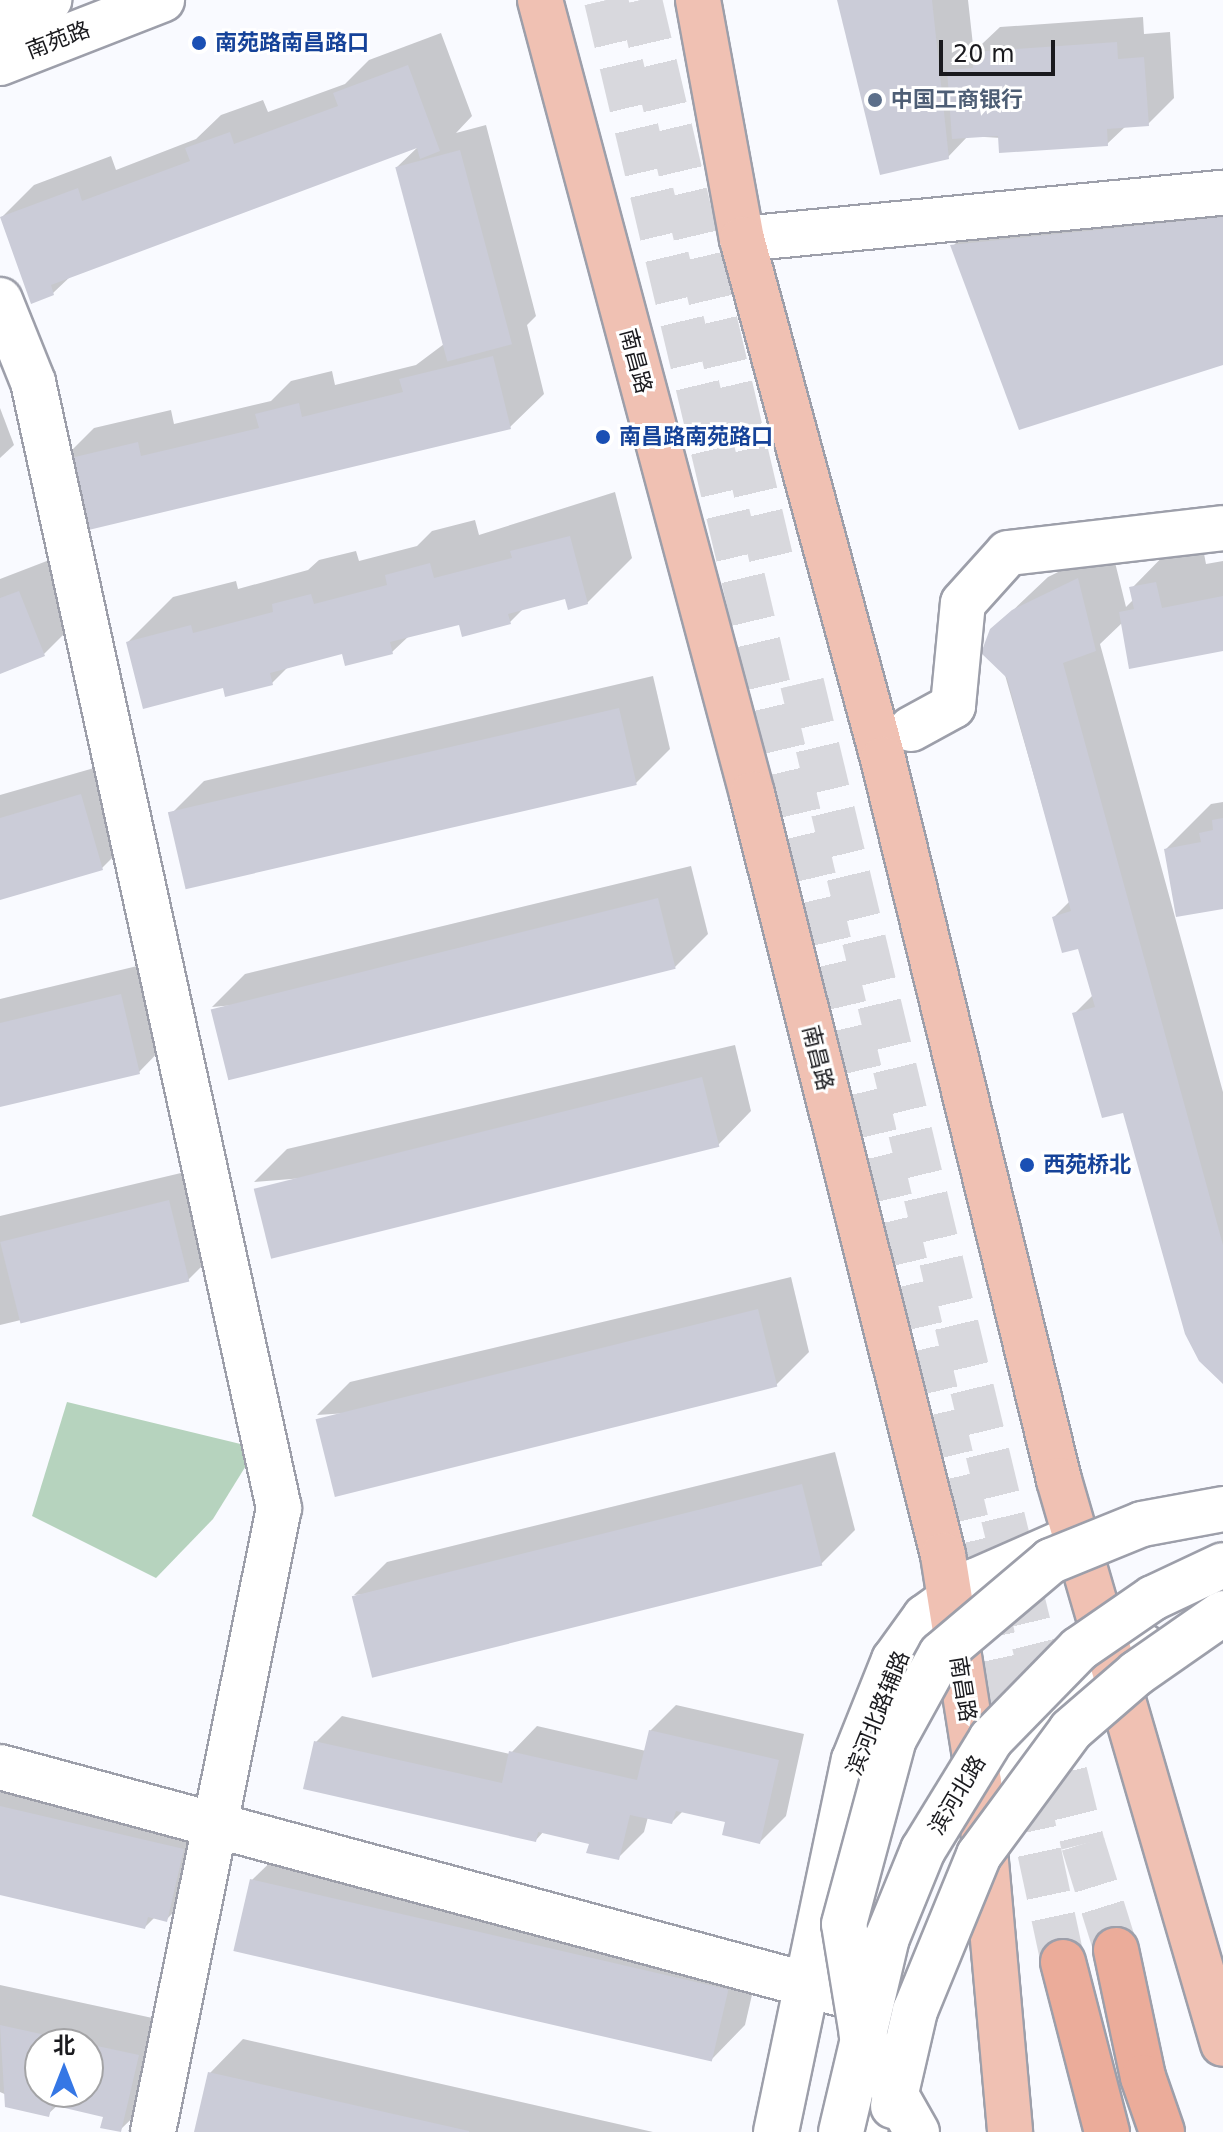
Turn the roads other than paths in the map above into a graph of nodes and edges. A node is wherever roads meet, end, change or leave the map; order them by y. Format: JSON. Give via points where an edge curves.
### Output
{"nodes":[{"id":1,"x":49,"y":0,"type":"edge"},
{"id":2,"x":162,"y":0,"type":"edge"},
{"id":3,"x":540,"y":0,"type":"edge"},
{"id":4,"x":698,"y":0,"type":"edge"},
{"id":5,"x":0,"y":19,"type":"edge"},
{"id":6,"x":0,"y":63,"type":"edge"},
{"id":7,"x":1223,"y":193,"type":"edge"},
{"id":8,"x":742,"y":239,"type":"junction"},
{"id":9,"x":2,"y":312,"type":"edge"},
{"id":10,"x":1223,"y":528,"type":"edge"},
{"id":11,"x":911,"y":729,"type":"dead end"},
{"id":12,"x":1223,"y":1501,"type":"edge"},
{"id":13,"x":1223,"y":1509,"type":"edge"},
{"id":14,"x":1079,"y":1536,"type":"junction"},
{"id":15,"x":1223,"y":1565,"type":"edge"},
{"id":16,"x":951,"y":1598,"type":"junction"},
{"id":17,"x":1223,"y":1613,"type":"edge"},
{"id":18,"x":1223,"y":1622,"type":"edge"},
{"id":19,"x":1114,"y":1659,"type":"junction"},
{"id":20,"x":0,"y":1767,"type":"edge"},
{"id":21,"x":979,"y":1783,"type":"junction"},
{"id":22,"x":216,"y":1823,"type":"junction"},
{"id":23,"x":1116,"y":1950,"type":"tunnel mouth"},
{"id":24,"x":1063,"y":1962,"type":"tunnel mouth"},
{"id":25,"x":807,"y":1985,"type":"junction"},
{"id":26,"x":886,"y":2006,"type":"junction"},
{"id":27,"x":1223,"y":2044,"type":"edge"},
{"id":28,"x":153,"y":2132,"type":"edge"},
{"id":29,"x":776,"y":2132,"type":"edge"},
{"id":30,"x":841,"y":2132,"type":"edge"},
{"id":31,"x":865,"y":2132,"type":"edge"},
{"id":32,"x":887,"y":2132,"type":"edge"},
{"id":33,"x":917,"y":2132,"type":"edge"},
{"id":34,"x":1010,"y":2132,"type":"edge"},
{"id":35,"x":1107,"y":2132,"type":"edge"},
{"id":36,"x":1162,"y":2132,"type":"edge"}],
"edges":[{"from":1,"to":5,"type":"street","name":"南苑路"},
{"from":2,"to":6,"type":"street","name":"南苑路"},
{"from":3,"to":16,"type":"main road","name":"南昌路","via":[[752,794]]},
{"from":4,"to":8,"type":"main road"},
{"from":7,"to":8,"type":"street"},
{"from":8,"to":14,"type":"main road","via":[[883,759],[1059,1480]]},
{"from":9,"to":22,"type":"street","via":[[36,395],[279,1508]]},
{"from":10,"to":11,"type":"street","via":[[1008,553],[963,603],[953,706]]},
{"from":12,"to":14,"type":"street","name":"滨河北路辅路","via":[[1111,1521]]},
{"from":13,"to":33,"type":"street","bridge":true,"via":[[1142,1524],[1051,1561],[941,1654],[894,1739],[844,1924],[862,2035]]},
{"from":14,"to":16,"type":"street","name":"滨河北路辅路","via":[[975,1581]]},
{"from":14,"to":19,"type":"main road"},
{"from":15,"to":30,"type":"street","name":"滨河北路","bridge":true,"via":[[1153,1598],[1079,1649],[991,1739],[923,1850],[887,1938]]},
{"from":16,"to":21,"type":"main road","name":"南昌路"},
{"from":16,"to":25,"type":"street","name":"滨河北路辅路","via":[[925,1617],[894,1660],[854,1760]]},
{"from":17,"to":32,"type":"street","bridge":true,"via":[[1137,1673],[1071,1730],[979,1855],[915,2011]]},
{"from":18,"to":19,"type":"street"},
{"from":19,"to":21,"type":"street"},
{"from":19,"to":27,"type":"main road"},
{"from":20,"to":22,"type":"street"},
{"from":21,"to":26,"type":"street","via":[[923,1890]]},
{"from":21,"to":34,"type":"main road","name":"南昌路"},
{"from":22,"to":25,"type":"street"},
{"from":22,"to":28,"type":"street"},
{"from":23,"to":36,"type":"highway","via":[[1143,2077]]},
{"from":24,"to":35,"type":"highway"},
{"from":25,"to":26,"type":"street"},
{"from":25,"to":29,"type":"street","name":"滨河北路辅路"},
{"from":26,"to":31,"type":"street"}]}
